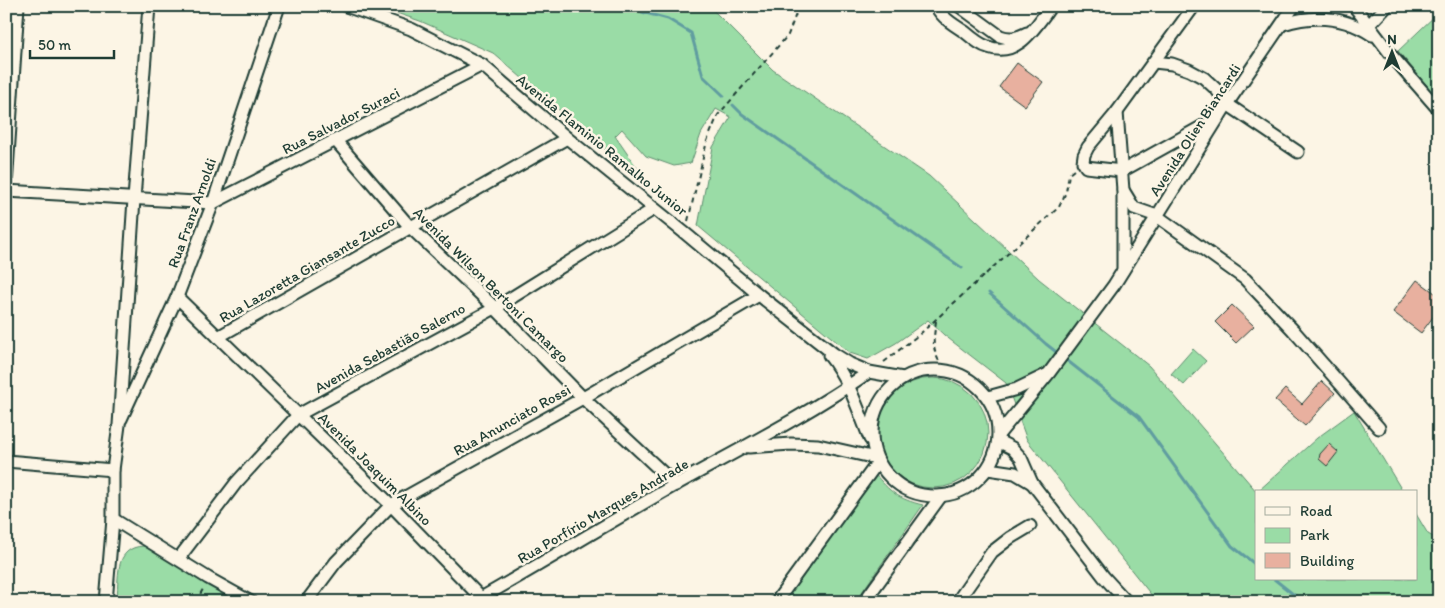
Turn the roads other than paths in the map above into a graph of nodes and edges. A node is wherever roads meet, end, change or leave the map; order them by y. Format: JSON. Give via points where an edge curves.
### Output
{"nodes":[{"id":1,"x":18,"y":6,"type":"edge"},
{"id":2,"x":149,"y":6,"type":"edge"},
{"id":3,"x":279,"y":6,"type":"edge"},
{"id":4,"x":346,"y":6,"type":"edge"},
{"id":5,"x":936,"y":6,"type":"edge"},
{"id":6,"x":959,"y":6,"type":"edge"},
{"id":7,"x":1051,"y":6,"type":"edge"},
{"id":8,"x":1194,"y":6,"type":"edge"},
{"id":9,"x":1294,"y":6,"type":"edge"},
{"id":10,"x":1354,"y":6,"type":"edge"},
{"id":11,"x":1387,"y":6,"type":"edge"},
{"id":12,"x":1283,"y":24,"type":"junction"},
{"id":13,"x":1368,"y":26,"type":"junction"},
{"id":14,"x":1034,"y":28,"type":"junction"},
{"id":15,"x":1380,"y":40,"type":"junction"},
{"id":16,"x":1154,"y":62,"type":"junction"},
{"id":17,"x":482,"y":65,"type":"junction"},
{"id":18,"x":1228,"y":104,"type":"junction"},
{"id":19,"x":1439,"y":110,"type":"edge"},
{"id":20,"x":1117,"y":112,"type":"junction"},
{"id":21,"x":1220,"y":116,"type":"junction"},
{"id":22,"x":566,"y":138,"type":"junction"},
{"id":23,"x":336,"y":141,"type":"junction"},
{"id":24,"x":1298,"y":152,"type":"dead end"},
{"id":25,"x":1122,"y":171,"type":"junction"},
{"id":26,"x":6,"y":186,"type":"edge"},
{"id":27,"x":1123,"y":190,"type":"junction"},
{"id":28,"x":6,"y":191,"type":"edge"},
{"id":29,"x":134,"y":199,"type":"junction"},
{"id":30,"x":213,"y":203,"type":"junction"},
{"id":31,"x":654,"y":209,"type":"junction"},
{"id":32,"x":1157,"y":216,"type":"junction"},
{"id":33,"x":410,"y":227,"type":"junction"},
{"id":34,"x":1123,"y":271,"type":"junction"},
{"id":35,"x":759,"y":295,"type":"junction"},
{"id":36,"x":177,"y":297,"type":"junction"},
{"id":37,"x":495,"y":308,"type":"junction"},
{"id":38,"x":218,"y":337,"type":"junction"},
{"id":39,"x":819,"y":341,"type":"junction"},
{"id":40,"x":1051,"y":371,"type":"junction"},
{"id":41,"x":869,"y":372,"type":"junction"},
{"id":42,"x":903,"y":378,"type":"junction"},
{"id":43,"x":848,"y":386,"type":"junction"},
{"id":44,"x":988,"y":397,"type":"junction"},
{"id":45,"x":583,"y":398,"type":"junction"},
{"id":46,"x":298,"y":415,"type":"junction"},
{"id":47,"x":119,"y":425,"type":"junction"},
{"id":48,"x":1379,"y":428,"type":"dead end"},
{"id":49,"x":999,"y":437,"type":"junction"},
{"id":50,"x":745,"y":448,"type":"junction"},
{"id":51,"x":876,"y":455,"type":"junction"},
{"id":52,"x":6,"y":461,"type":"edge"},
{"id":53,"x":988,"y":469,"type":"junction"},
{"id":54,"x":113,"y":470,"type":"junction"},
{"id":55,"x":1032,"y":483,"type":"junction"},
{"id":56,"x":676,"y":485,"type":"junction"},
{"id":57,"x":940,"y":496,"type":"junction"},
{"id":58,"x":391,"y":504,"type":"junction"},
{"id":59,"x":113,"y":520,"type":"junction"},
{"id":60,"x":1030,"y":526,"type":"dead end"},
{"id":61,"x":179,"y":558,"type":"junction"},
{"id":62,"x":481,"y":601,"type":"edge"},
{"id":63,"x":106,"y":602,"type":"edge"},
{"id":64,"x":251,"y":602,"type":"edge"},
{"id":65,"x":306,"y":602,"type":"edge"},
{"id":66,"x":776,"y":602,"type":"edge"},
{"id":67,"x":864,"y":602,"type":"edge"},
{"id":68,"x":957,"y":602,"type":"edge"},
{"id":69,"x":1127,"y":602,"type":"edge"}],
"edges":[{"from":1,"to":26,"type":"street"},
{"from":2,"to":29,"type":"street"},
{"from":3,"to":30,"type":"street","name":"Rua Franz Arnoldi"},
{"from":4,"to":17,"type":"street","name":"Avenida Flaminio Ramalho Junior","via":[[411,29]]},
{"from":5,"to":14,"type":"street","via":[[947,19],[980,43],[998,50],[1016,47]]},
{"from":6,"to":14,"type":"street","via":[[1008,39],[1017,38]]},
{"from":7,"to":14,"type":"street"},
{"from":8,"to":16,"type":"street"},
{"from":9,"to":12,"type":"street","name":"Avenida Olien Biancardi"},
{"from":10,"to":13,"type":"street"},
{"from":11,"to":13,"type":"street"},
{"from":12,"to":15,"type":"street","via":[[1299,19],[1333,18],[1350,23]]},
{"from":12,"to":18,"type":"street","name":"Avenida Olien Biancardi"},
{"from":13,"to":15,"type":"street"},
{"from":15,"to":19,"type":"street"},
{"from":16,"to":18,"type":"street","via":[[1180,67],[1204,78]]},
{"from":16,"to":20,"type":"street"},
{"from":17,"to":22,"type":"street","name":"Avenida Flaminio Ramalho Junior"},
{"from":17,"to":23,"type":"street","name":"Rua Salvador Suraci"},
{"from":18,"to":21,"type":"street","name":"Avenida Olien Biancardi"},
{"from":18,"to":24,"type":"street"},
{"from":20,"to":25,"type":"street"},
{"from":20,"to":25,"type":"street","via":[[1088,147],[1083,162],[1093,169]]},
{"from":21,"to":25,"type":"street"},
{"from":21,"to":32,"type":"street","name":"Avenida Olien Biancardi"},
{"from":22,"to":31,"type":"street","name":"Avenida Flaminio Ramalho Junior"},
{"from":22,"to":33,"type":"street","name":"Rua Lazoretta Giansante Zucco"},
{"from":23,"to":30,"type":"street","name":"Rua Salvador Suraci"},
{"from":23,"to":33,"type":"street","name":"Avenida Wilson Bertoni Camargo"},
{"from":25,"to":27,"type":"street"},
{"from":27,"to":32,"type":"street","via":[[1134,208]]},
{"from":27,"to":34,"type":"street"},
{"from":28,"to":29,"type":"street"},
{"from":29,"to":30,"type":"street"},
{"from":29,"to":47,"type":"street"},
{"from":30,"to":36,"type":"street","name":"Rua Franz Arnoldi"},
{"from":31,"to":35,"type":"street","name":"Avenida Flaminio Ramalho Junior"},
{"from":31,"to":37,"type":"street","name":"Avenida Sebastião Salerno"},
{"from":32,"to":34,"type":"street","name":"Avenida Olien Biancardi"},
{"from":32,"to":48,"type":"street","via":[[1244,279]]},
{"from":33,"to":37,"type":"street","name":"Avenida Wilson Bertoni Camargo"},
{"from":33,"to":38,"type":"street","name":"Rua Lazoretta Giansante Zucco"},
{"from":34,"to":40,"type":"street","name":"Avenida Olien Biancardi"},
{"from":35,"to":39,"type":"street","name":"Avenida Flaminio Ramalho Junior"},
{"from":35,"to":45,"type":"street","name":"Rua Anunciato Rossi"},
{"from":36,"to":38,"type":"street","name":"Avenida Joaquim Albino"},
{"from":36,"to":47,"type":"street","name":"Rua Franz Arnoldi"},
{"from":37,"to":45,"type":"street","name":"Avenida Wilson Bertoni Camargo"},
{"from":37,"to":46,"type":"street","name":"Avenida Sebastião Salerno"},
{"from":38,"to":46,"type":"street","name":"Avenida Joaquim Albino"},
{"from":39,"to":41,"type":"street","name":"Avenida Flaminio Ramalho Junior","via":[[850,364]]},
{"from":39,"to":43,"type":"street","name":"Avenida Flaminio Ramalho Junior","via":[[839,367]]},
{"from":40,"to":44,"type":"street","name":"Avenida Olien Biancardi","via":[[1017,389]]},
{"from":40,"to":49,"type":"street","name":"Avenida Olien Biancardi"},
{"from":41,"to":42,"type":"street","name":"Avenida Flaminio Ramalho Junior"},
{"from":41,"to":43,"type":"street","name":"Rua Porfírio Marques Andrade"},
{"from":42,"to":44,"type":"street","via":[[923,371],[944,370],[964,376]]},
{"from":42,"to":51,"type":"street","via":[[883,396],[877,407],[871,433]]},
{"from":43,"to":50,"type":"street","name":"Rua Porfírio Marques Andrade"},
{"from":43,"to":51,"type":"street","name":"Avenida Flaminio Ramalho Junior"},
{"from":44,"to":49,"type":"street","via":[[996,415]]},
{"from":45,"to":56,"type":"street","name":"Avenida Wilson Bertoni Camargo"},
{"from":45,"to":58,"type":"street","name":"Rua Anunciato Rossi"},
{"from":46,"to":58,"type":"street","name":"Avenida Joaquim Albino"},
{"from":46,"to":61,"type":"street","name":"Avenida Sebastião Salerno","via":[[236,483]]},
{"from":47,"to":54,"type":"street"},
{"from":49,"to":53,"type":"street"},
{"from":49,"to":55,"type":"street","via":[[1020,458]]},
{"from":50,"to":51,"type":"street","name":"Rua Porfírio Marques Andrade","via":[[791,444]]},
{"from":50,"to":56,"type":"street","name":"Rua Porfírio Marques Andrade"},
{"from":51,"to":57,"type":"street","via":[[889,477],[904,488],[921,495]]},
{"from":51,"to":66,"type":"street"},
{"from":52,"to":54,"type":"street"},
{"from":53,"to":55,"type":"street","via":[[1015,473]]},
{"from":53,"to":57,"type":"street","via":[[975,483],[959,492]]},
{"from":54,"to":59,"type":"street"},
{"from":55,"to":69,"type":"street"},
{"from":56,"to":62,"type":"street","name":"Rua Porfírio Marques Andrade"},
{"from":57,"to":67,"type":"street"},
{"from":58,"to":62,"type":"street","name":"Avenida Joaquim Albino"},
{"from":58,"to":65,"type":"street","name":"Rua Anunciato Rossi","via":[[336,562]]},
{"from":59,"to":61,"type":"street"},
{"from":59,"to":63,"type":"street"},
{"from":60,"to":68,"type":"street","via":[[992,552]]},
{"from":61,"to":64,"type":"street"}]}
